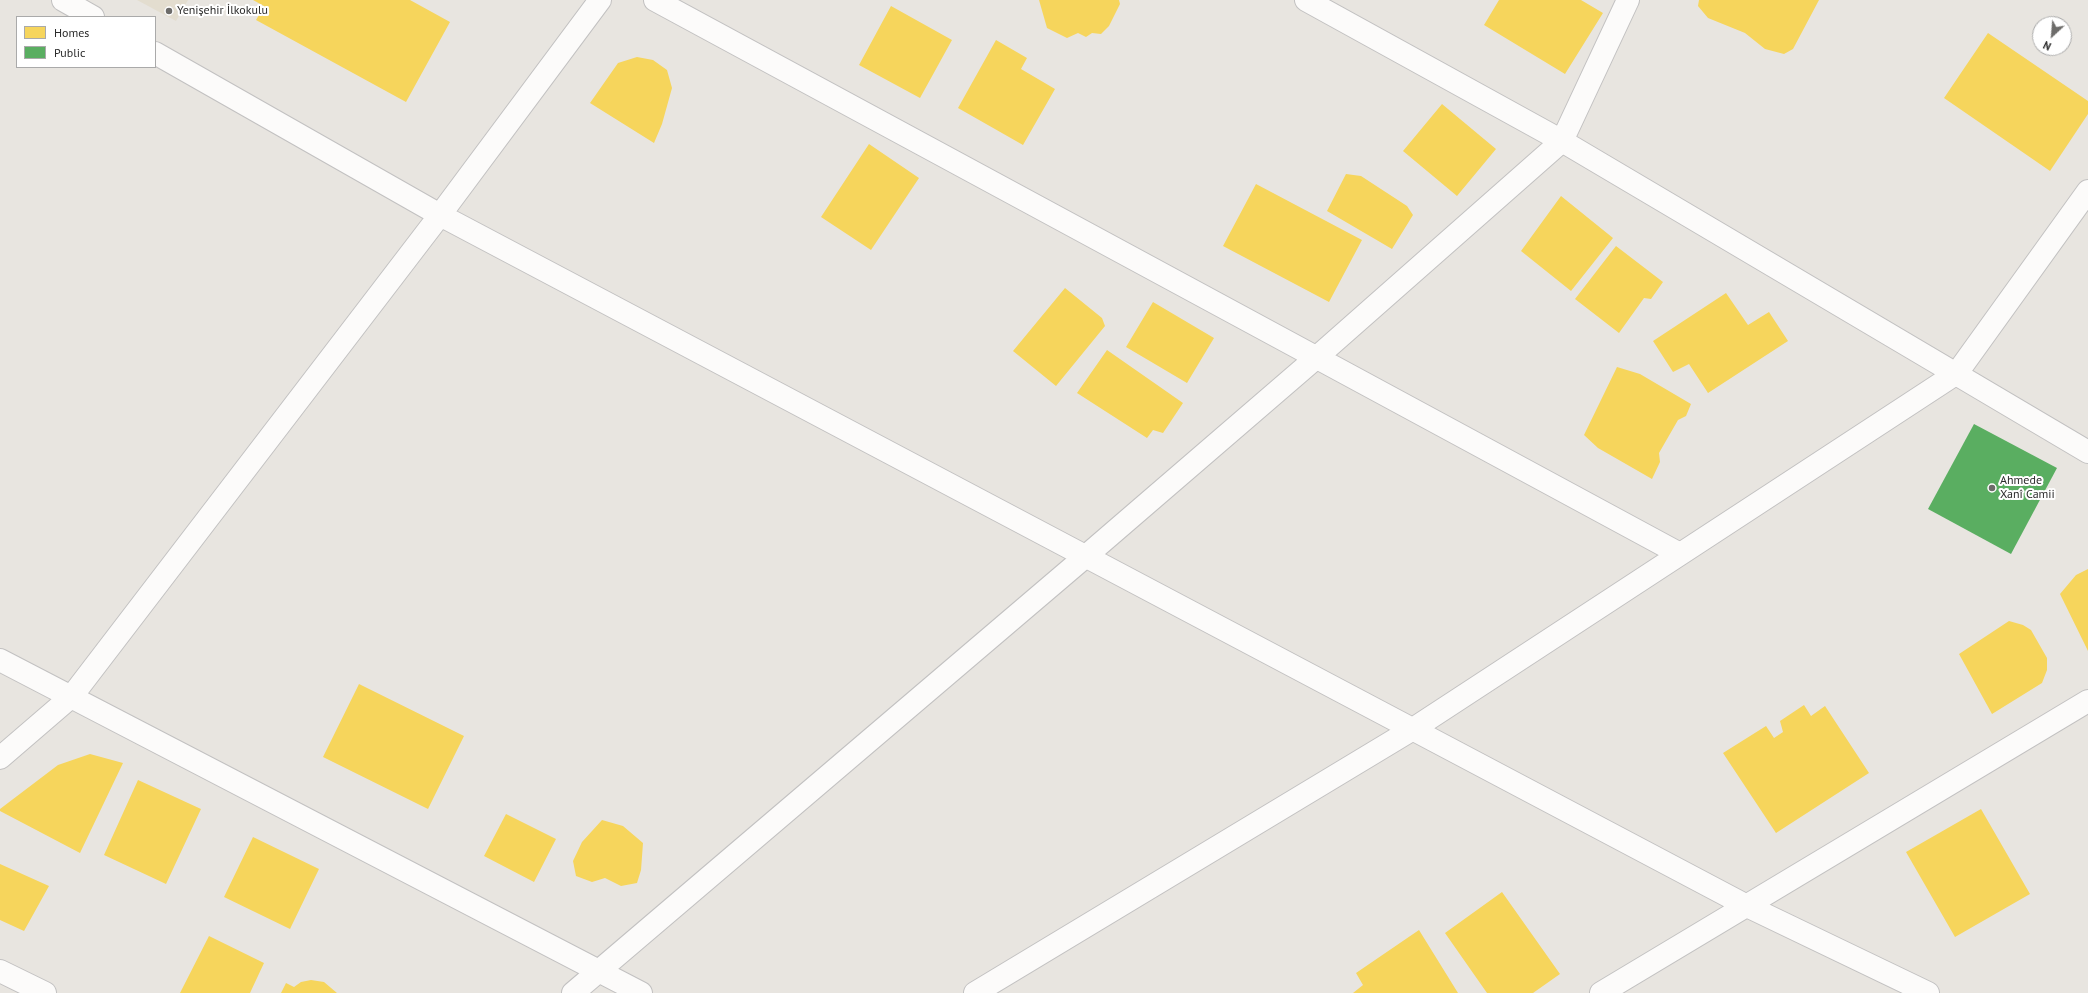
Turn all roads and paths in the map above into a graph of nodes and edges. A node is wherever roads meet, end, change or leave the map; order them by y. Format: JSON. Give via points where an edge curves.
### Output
{"nodes":[{"id":1,"x":63,"y":0,"type":"edge"},
{"id":2,"x":600,"y":0,"type":"edge"},
{"id":3,"x":655,"y":0,"type":"edge"},
{"id":4,"x":1306,"y":0,"type":"edge"},
{"id":5,"x":1628,"y":0,"type":"edge"},
{"id":6,"x":91,"y":16,"type":"edge"},
{"id":7,"x":156,"y":54,"type":"edge"},
{"id":8,"x":1562,"y":141,"type":"junction"},
{"id":9,"x":2088,"y":191,"type":"edge"},
{"id":10,"x":440,"y":215,"type":"junction"},
{"id":11,"x":1317,"y":357,"type":"junction"},
{"id":12,"x":1957,"y":373,"type":"junction"},
{"id":13,"x":2088,"y":452,"type":"edge"},
{"id":14,"x":1680,"y":554,"type":"junction"},
{"id":15,"x":1086,"y":556,"type":"junction"},
{"id":16,"x":0,"y":660,"type":"edge"},
{"id":17,"x":72,"y":696,"type":"junction"},
{"id":18,"x":2088,"y":701,"type":"edge"},
{"id":19,"x":1413,"y":729,"type":"junction"},
{"id":20,"x":0,"y":758,"type":"edge"},
{"id":21,"x":1747,"y":906,"type":"junction"},
{"id":22,"x":600,"y":971,"type":"junction"},
{"id":23,"x":0,"y":972,"type":"edge"},
{"id":24,"x":45,"y":993,"type":"edge"},
{"id":25,"x":573,"y":993,"type":"edge"},
{"id":26,"x":642,"y":993,"type":"edge"},
{"id":27,"x":975,"y":993,"type":"edge"},
{"id":28,"x":1601,"y":993,"type":"edge"},
{"id":29,"x":1928,"y":993,"type":"edge"}],
"edges":[{"from":1,"to":6,"type":"street"},
{"from":2,"to":10,"type":"street"},
{"from":3,"to":11,"type":"street"},
{"from":4,"to":8,"type":"street"},
{"from":5,"to":8,"type":"street"},
{"from":7,"to":10,"type":"street"},
{"from":8,"to":11,"type":"street"},
{"from":8,"to":12,"type":"street"},
{"from":9,"to":12,"type":"street"},
{"from":10,"to":15,"type":"street"},
{"from":10,"to":17,"type":"street"},
{"from":11,"to":14,"type":"street"},
{"from":11,"to":15,"type":"street"},
{"from":12,"to":13,"type":"street"},
{"from":12,"to":14,"type":"street"},
{"from":14,"to":19,"type":"street"},
{"from":15,"to":19,"type":"street"},
{"from":15,"to":22,"type":"street"},
{"from":16,"to":17,"type":"street"},
{"from":17,"to":20,"type":"street"},
{"from":17,"to":22,"type":"street"},
{"from":18,"to":21,"type":"street"},
{"from":19,"to":21,"type":"street"},
{"from":19,"to":27,"type":"street"},
{"from":21,"to":28,"type":"street"},
{"from":21,"to":29,"type":"street"},
{"from":22,"to":25,"type":"street"},
{"from":22,"to":26,"type":"street"},
{"from":23,"to":24,"type":"street"}]}
